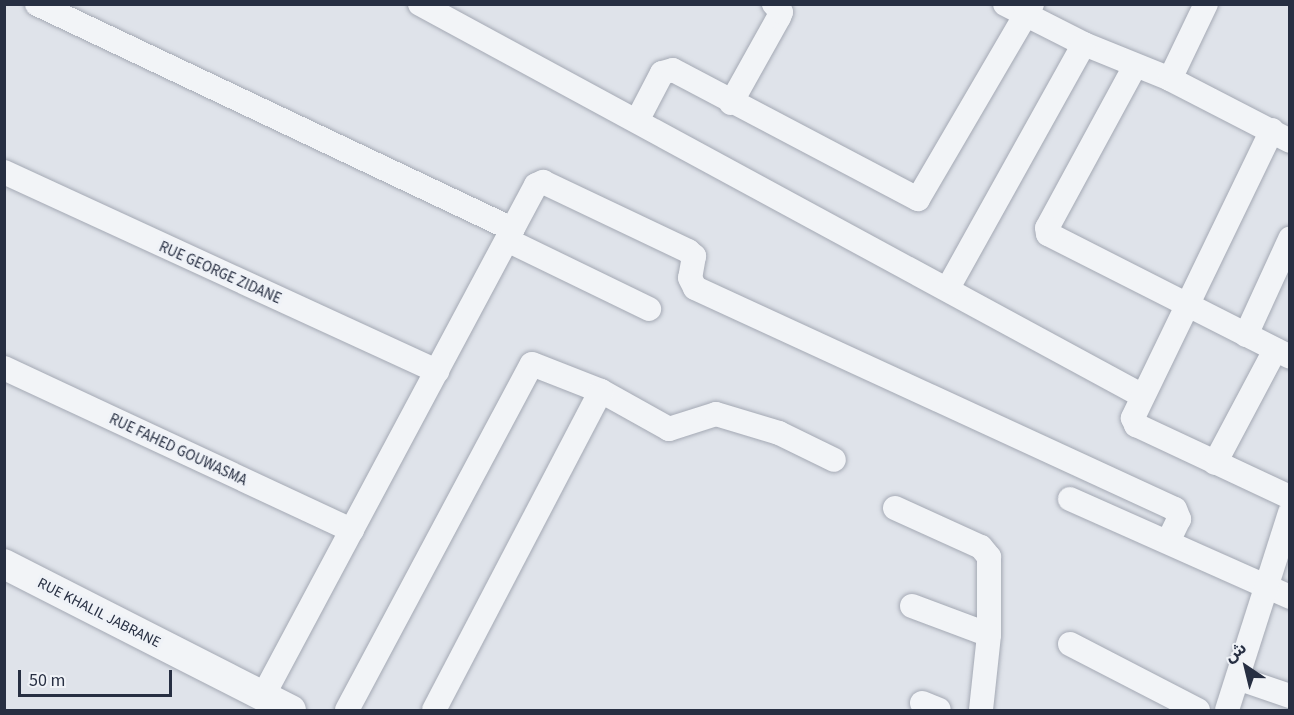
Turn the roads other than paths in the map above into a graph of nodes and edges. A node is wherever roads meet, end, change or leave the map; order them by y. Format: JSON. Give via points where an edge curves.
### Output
{"nodes":[{"id":1,"x":37,"y":4,"type":"edge"},
{"id":2,"x":420,"y":4,"type":"edge"},
{"id":3,"x":774,"y":4,"type":"edge"},
{"id":4,"x":1005,"y":4,"type":"edge"},
{"id":5,"x":1206,"y":4,"type":"edge"},
{"id":6,"x":1030,"y":9,"type":"edge"},
{"id":7,"x":1084,"y":44,"type":"junction"},
{"id":8,"x":1135,"y":66,"type":"junction"},
{"id":9,"x":1170,"y":79,"type":"junction"},
{"id":10,"x":731,"y":103,"type":"junction"},
{"id":11,"x":638,"y":119,"type":"junction"},
{"id":12,"x":1281,"y":135,"type":"edge"},
{"id":13,"x":4,"y":172,"type":"edge"},
{"id":14,"x":509,"y":235,"type":"junction"},
{"id":15,"x":1290,"y":239,"type":"edge"},
{"id":16,"x":948,"y":288,"type":"junction"},
{"id":17,"x":1189,"y":306,"type":"junction"},
{"id":18,"x":649,"y":309,"type":"dead end"},
{"id":19,"x":1246,"y":335,"type":"junction"},
{"id":20,"x":1282,"y":353,"type":"edge"},
{"id":21,"x":4,"y":368,"type":"edge"},
{"id":22,"x":437,"y":371,"type":"junction"},
{"id":23,"x":601,"y":392,"type":"junction"},
{"id":24,"x":1143,"y":396,"type":"junction"},
{"id":25,"x":834,"y":460,"type":"dead end"},
{"id":26,"x":1215,"y":463,"type":"junction"},
{"id":27,"x":1290,"y":497,"type":"edge"},
{"id":28,"x":1070,"y":499,"type":"dead end"},
{"id":29,"x":895,"y":508,"type":"dead end"},
{"id":30,"x":1290,"y":513,"type":"edge"},
{"id":31,"x":352,"y":530,"type":"junction"},
{"id":32,"x":1168,"y":542,"type":"junction"},
{"id":33,"x":4,"y":564,"type":"edge"},
{"id":34,"x":1266,"y":586,"type":"junction"},
{"id":35,"x":1290,"y":597,"type":"edge"},
{"id":36,"x":912,"y":606,"type":"dead end"},
{"id":37,"x":989,"y":635,"type":"junction"},
{"id":38,"x":1070,"y":644,"type":"dead end"},
{"id":39,"x":1240,"y":679,"type":"junction"},
{"id":40,"x":263,"y":696,"type":"junction"},
{"id":41,"x":1290,"y":696,"type":"edge"},
{"id":42,"x":291,"y":711,"type":"edge"},
{"id":43,"x":347,"y":711,"type":"edge"},
{"id":44,"x":434,"y":711,"type":"edge"},
{"id":45,"x":981,"y":711,"type":"edge"},
{"id":46,"x":1198,"y":711,"type":"edge"},
{"id":47,"x":1227,"y":711,"type":"edge"}],
"edges":[{"from":1,"to":14,"type":"street"},
{"from":2,"to":11,"type":"street"},
{"from":3,"to":10,"type":"street","via":[[781,12],[779,17]]},
{"from":4,"to":6,"type":"street"},
{"from":5,"to":9,"type":"street"},
{"from":6,"to":7,"type":"street"},
{"from":6,"to":10,"type":"street","via":[[918,199]]},
{"from":7,"to":8,"type":"street"},
{"from":7,"to":16,"type":"street"},
{"from":8,"to":9,"type":"street"},
{"from":8,"to":17,"type":"street","via":[[1047,232]]},
{"from":9,"to":12,"type":"street"},
{"from":10,"to":11,"type":"street","via":[[667,70]]},
{"from":11,"to":16,"type":"street"},
{"from":12,"to":17,"type":"street"},
{"from":13,"to":22,"type":"street","name":"RUE GEORGE ZIDANE"},
{"from":14,"to":18,"type":"street"},
{"from":14,"to":22,"type":"street"},
{"from":14,"to":32,"type":"street","via":[[536,185],[543,182],[688,251],[694,256],[690,278],[695,288],[1175,509],[1179,519]]},
{"from":15,"to":19,"type":"street"},
{"from":16,"to":24,"type":"street"},
{"from":17,"to":19,"type":"street"},
{"from":17,"to":24,"type":"street"},
{"from":19,"to":20,"type":"street"},
{"from":20,"to":26,"type":"street"},
{"from":21,"to":31,"type":"street","name":"RUE FAHED GOUWASMA"},
{"from":22,"to":31,"type":"street"},
{"from":23,"to":25,"type":"street","via":[[669,429],[716,414],[779,433]]},
{"from":23,"to":43,"type":"street","via":[[530,365]]},
{"from":23,"to":44,"type":"street"},
{"from":24,"to":26,"type":"street","via":[[1133,418],[1136,425]]},
{"from":26,"to":27,"type":"street"},
{"from":28,"to":32,"type":"street"},
{"from":29,"to":37,"type":"street","via":[[986,551]]},
{"from":30,"to":34,"type":"street"},
{"from":31,"to":40,"type":"street"},
{"from":32,"to":34,"type":"street"},
{"from":33,"to":40,"type":"street","name":"RUE KHALIL JABRANE"},
{"from":34,"to":35,"type":"street"},
{"from":34,"to":39,"type":"street"},
{"from":36,"to":37,"type":"street"},
{"from":37,"to":45,"type":"street"},
{"from":38,"to":46,"type":"street"},
{"from":39,"to":41,"type":"street"},
{"from":39,"to":47,"type":"street"},
{"from":40,"to":42,"type":"street","name":"RUE KHALIL JABRANE"}]}
